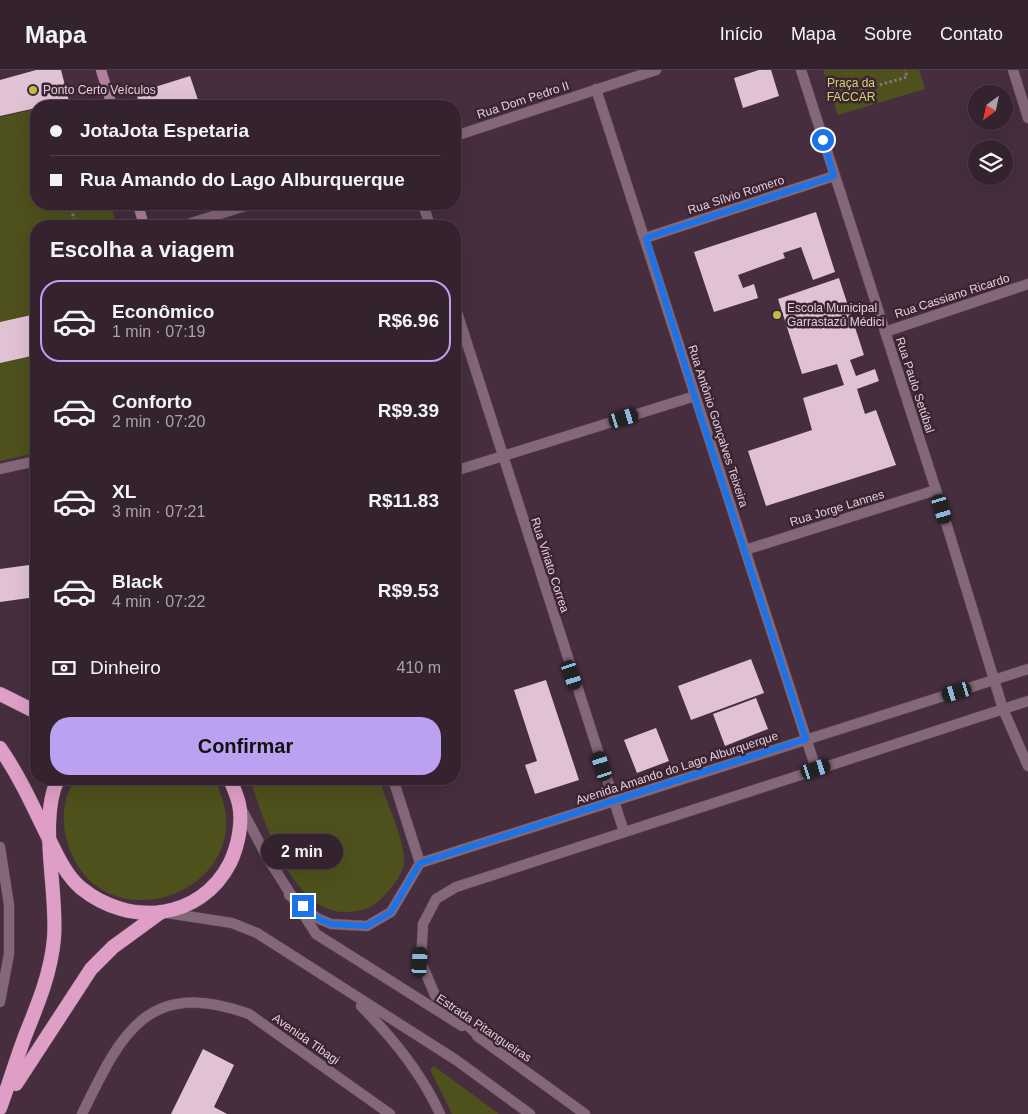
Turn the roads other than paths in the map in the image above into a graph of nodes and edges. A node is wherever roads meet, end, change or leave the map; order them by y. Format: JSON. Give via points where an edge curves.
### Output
{"nodes":[{"id":1,"x":101,"y":70,"type":"edge"},
{"id":2,"x":656,"y":70,"type":"edge"},
{"id":3,"x":800,"y":70,"type":"edge"},
{"id":4,"x":1013,"y":70,"type":"edge"},
{"id":5,"x":596,"y":90,"type":"junction"},
{"id":6,"x":110,"y":100,"type":"edge"},
{"id":7,"x":1028,"y":118,"type":"edge"},
{"id":8,"x":461,"y":134,"type":"edge"},
{"id":9,"x":834,"y":176,"type":"junction"},
{"id":10,"x":239,"y":210,"type":"edge"},
{"id":11,"x":218,"y":220,"type":"edge"},
{"id":12,"x":646,"y":238,"type":"junction"},
{"id":13,"x":1028,"y":284,"type":"edge"},
{"id":14,"x":461,"y":325,"type":"edge"},
{"id":15,"x":884,"y":332,"type":"junction"},
{"id":16,"x":695,"y":396,"type":"junction"},
{"id":17,"x":502,"y":456,"type":"junction"},
{"id":18,"x":30,"y":462,"type":"edge"},
{"id":19,"x":0,"y":469,"type":"edge"},
{"id":20,"x":461,"y":469,"type":"edge"},
{"id":21,"x":936,"y":490,"type":"junction"},
{"id":22,"x":745,"y":550,"type":"junction"},
{"id":23,"x":1028,"y":669,"type":"edge"},
{"id":24,"x":994,"y":680,"type":"junction"},
{"id":25,"x":0,"y":694,"type":"edge"},
{"id":26,"x":1028,"y":701,"type":"edge"},
{"id":27,"x":30,"y":709,"type":"edge"},
{"id":28,"x":1003,"y":709,"type":"junction"},
{"id":29,"x":806,"y":739,"type":"junction"},
{"id":30,"x":0,"y":748,"type":"edge"},
{"id":31,"x":1028,"y":766,"type":"edge"},
{"id":32,"x":816,"y":769,"type":"junction"},
{"id":33,"x":56,"y":785,"type":"edge"},
{"id":34,"x":232,"y":785,"type":"edge"},
{"id":35,"x":395,"y":785,"type":"edge"},
{"id":36,"x":614,"y":802,"type":"junction"},
{"id":37,"x":239,"y":804,"type":"junction"},
{"id":38,"x":624,"y":832,"type":"junction"},
{"id":39,"x":50,"y":841,"type":"junction"},
{"id":40,"x":0,"y":847,"type":"edge"},
{"id":41,"x":420,"y":863,"type":"junction"},
{"id":42,"x":289,"y":895,"type":"junction"},
{"id":43,"x":161,"y":912,"type":"junction"},
{"id":44,"x":346,"y":991,"type":"junction"},
{"id":45,"x":0,"y":1002,"type":"edge"},
{"id":46,"x":482,"y":1039,"type":"junction"},
{"id":47,"x":0,"y":1109,"type":"edge"},
{"id":48,"x":82,"y":1114,"type":"edge"},
{"id":49,"x":390,"y":1114,"type":"edge"},
{"id":50,"x":440,"y":1114,"type":"edge"},
{"id":51,"x":530,"y":1114,"type":"edge"},
{"id":52,"x":585,"y":1114,"type":"edge"}],
"edges":[{"from":1,"to":6,"type":"main road"},
{"from":2,"to":5,"type":"street","name":"Rua Dom Pedro II"},
{"from":3,"to":9,"type":"street","name":"Rua Paulo Setúbal"},
{"from":4,"to":7,"type":"street"},
{"from":5,"to":8,"type":"street","name":"Rua Dom Pedro II"},
{"from":5,"to":12,"type":"street","name":"Rua Antônio Gonçalves Teixeira"},
{"from":9,"to":12,"type":"street","name":"Rua Sílvio Romero"},
{"from":9,"to":15,"type":"street","name":"Rua Paulo Setúbal"},
{"from":10,"to":11,"type":"street"},
{"from":12,"to":16,"type":"street","name":"Rua Antônio Gonçalves Teixeira"},
{"from":13,"to":15,"type":"street","name":"Rua Cassiano Ricardo"},
{"from":14,"to":17,"type":"street","name":"Rua Viriato Correa"},
{"from":15,"to":21,"type":"street","name":"Rua Paulo Setúbal"},
{"from":16,"to":17,"type":"street"},
{"from":16,"to":22,"type":"street","name":"Rua Antônio Gonçalves Teixeira"},
{"from":17,"to":20,"type":"street"},
{"from":17,"to":36,"type":"street","name":"Rua Viriato Correa"},
{"from":18,"to":19,"type":"street"},
{"from":21,"to":22,"type":"street","name":"Rua Jorge Lannes"},
{"from":21,"to":24,"type":"street","name":"Rua Paulo Setúbal"},
{"from":22,"to":29,"type":"street","name":"Rua Antônio Gonçalves Teixeira"},
{"from":23,"to":24,"type":"street","name":"Avenida Amando do Lago Alburquerque"},
{"from":24,"to":28,"type":"street","name":"Rua Paulo Setúbal"},
{"from":24,"to":29,"type":"street","name":"Avenida Amando do Lago Alburquerque"},
{"from":25,"to":27,"type":"highway"},
{"from":26,"to":28,"type":"street"},
{"from":28,"to":31,"type":"street","name":"Rua Paulo Setúbal"},
{"from":28,"to":32,"type":"street"},
{"from":29,"to":32,"type":"street","name":"Rua Antônio Gonçalves Teixeira"},
{"from":29,"to":36,"type":"street","name":"Avenida Amando do Lago Alburquerque"},
{"from":30,"to":39,"type":"highway","via":[[16,771]]},
{"from":32,"to":38,"type":"street"},
{"from":33,"to":39,"type":"highway","via":[[49,810]]},
{"from":34,"to":37,"type":"highway"},
{"from":35,"to":41,"type":"street"},
{"from":36,"to":38,"type":"street","name":"Rua Viriato Correa"},
{"from":36,"to":41,"type":"street","name":"Avenida Amando do Lago Alburquerque"},
{"from":37,"to":42,"type":"street","name":"Estrada Pitangueiras"},
{"from":37,"to":43,"type":"highway","via":[[239,837],[235,853],[221,877],[203,895]]},
{"from":38,"to":46,"type":"street","via":[[456,887],[436,899],[423,924],[420,962],[435,994]]},
{"from":39,"to":43,"type":"highway","via":[[79,886],[101,902],[124,911]]},
{"from":39,"to":47,"type":"highway","via":[[54,936],[50,969]]},
{"from":40,"to":45,"type":"street","via":[[9,905],[9,954]]},
{"from":41,"to":42,"type":"street","via":[[391,912],[367,926],[331,924],[317,918]]},
{"from":42,"to":46,"type":"street","name":"Estrada Pitangueiras","via":[[316,934]]},
{"from":43,"to":44,"type":"street","via":[[232,923],[257,933]]},
{"from":43,"to":47,"type":"highway","via":[[91,969]]},
{"from":44,"to":50,"type":"street","via":[[412,1064]]},
{"from":44,"to":51,"type":"street","via":[[456,1060]]},
{"from":46,"to":52,"type":"street","name":"Estrada Pitangueiras"},
{"from":48,"to":49,"type":"street","name":"Avenida Tibagi","via":[[119,1043],[140,1022],[176,1003],[200,1001],[225,1005],[248,1014]]}]}
